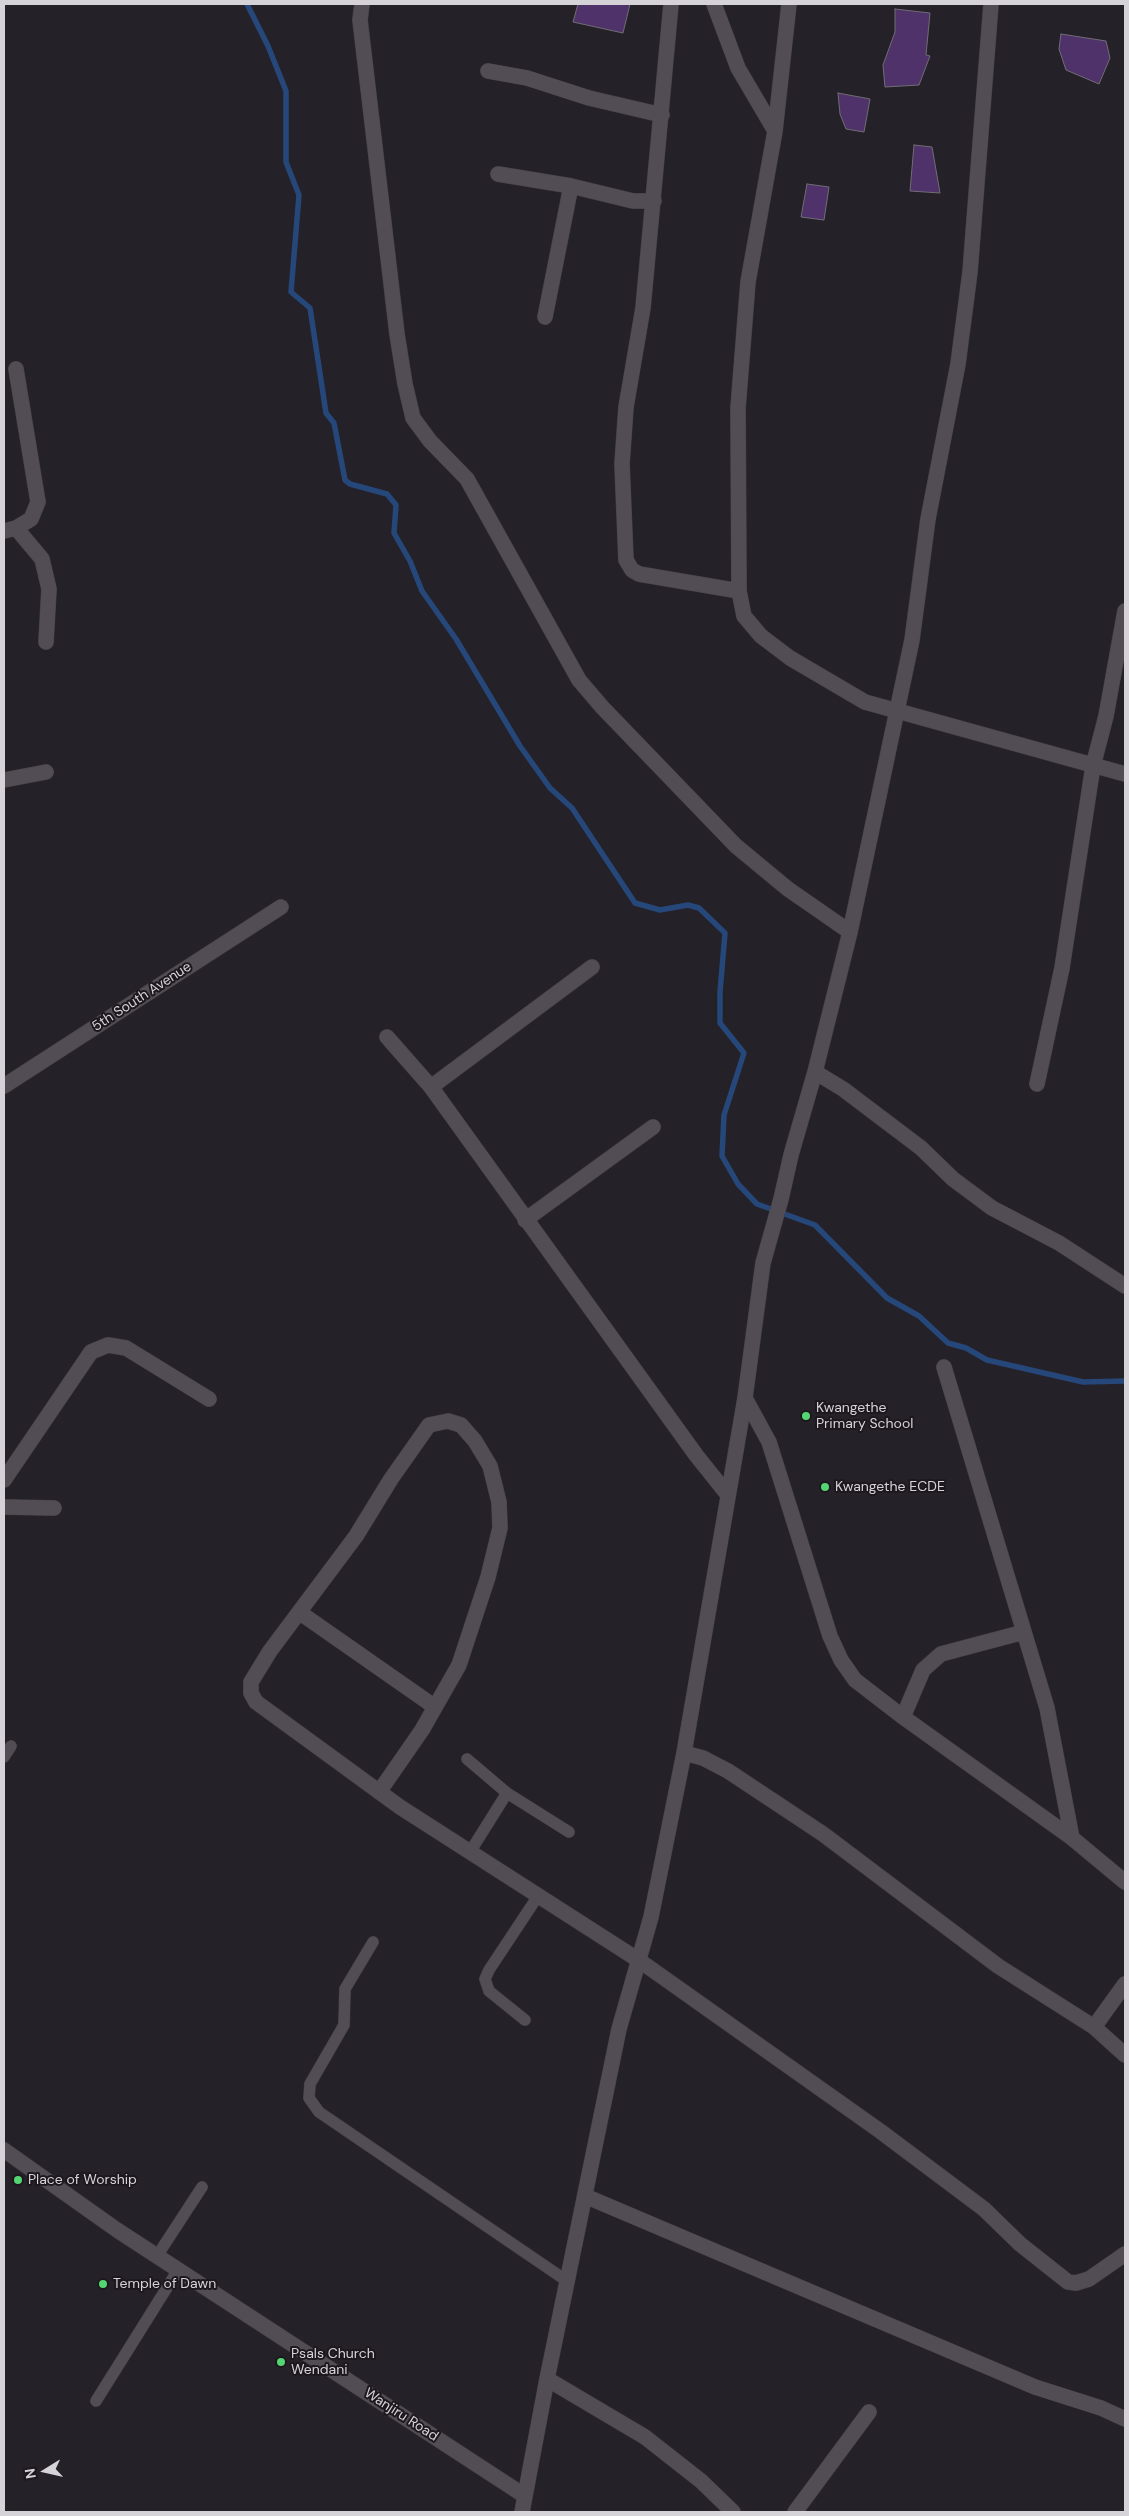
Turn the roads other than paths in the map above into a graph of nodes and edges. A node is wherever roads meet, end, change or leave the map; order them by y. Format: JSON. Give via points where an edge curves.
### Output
{"nodes":[{"id":1,"x":362,"y":4,"type":"edge"},
{"id":2,"x":671,"y":4,"type":"edge"},
{"id":3,"x":714,"y":4,"type":"edge"},
{"id":4,"x":789,"y":4,"type":"edge"},
{"id":5,"x":991,"y":4,"type":"edge"},
{"id":6,"x":488,"y":71,"type":"dead end"},
{"id":7,"x":662,"y":115,"type":"junction"},
{"id":8,"x":775,"y":131,"type":"junction"},
{"id":9,"x":498,"y":174,"type":"dead end"},
{"id":10,"x":571,"y":186,"type":"junction"},
{"id":11,"x":654,"y":202,"type":"junction"},
{"id":12,"x":545,"y":317,"type":"dead end"},
{"id":13,"x":16,"y":369,"type":"dead end"},
{"id":14,"x":10,"y":529,"type":"edge"},
{"id":15,"x":739,"y":592,"type":"junction"},
{"id":16,"x":1125,"y":611,"type":"edge"},
{"id":17,"x":46,"y":642,"type":"dead end"},
{"id":18,"x":898,"y":712,"type":"junction"},
{"id":19,"x":1093,"y":766,"type":"junction"},
{"id":20,"x":46,"y":772,"type":"dead end"},
{"id":21,"x":1125,"y":774,"type":"edge"},
{"id":22,"x":4,"y":780,"type":"edge"},
{"id":23,"x":281,"y":907,"type":"dead end"},
{"id":24,"x":850,"y":932,"type":"junction"},
{"id":25,"x":592,"y":967,"type":"dead end"},
{"id":26,"x":387,"y":1037,"type":"dead end"},
{"id":27,"x":815,"y":1072,"type":"junction"},
{"id":28,"x":1038,"y":1084,"type":"dead end"},
{"id":29,"x":4,"y":1086,"type":"edge"},
{"id":30,"x":431,"y":1087,"type":"junction"},
{"id":31,"x":653,"y":1127,"type":"dead end"},
{"id":32,"x":525,"y":1220,"type":"junction"},
{"id":33,"x":1125,"y":1286,"type":"edge"},
{"id":34,"x":944,"y":1367,"type":"dead end"},
{"id":35,"x":744,"y":1398,"type":"junction"},
{"id":36,"x":209,"y":1399,"type":"dead end"},
{"id":37,"x":4,"y":1480,"type":"edge"},
{"id":38,"x":728,"y":1495,"type":"junction"},
{"id":39,"x":4,"y":1508,"type":"edge"},
{"id":40,"x":54,"y":1508,"type":"dead end"},
{"id":41,"x":299,"y":1612,"type":"junction"},
{"id":42,"x":1024,"y":1632,"type":"junction"},
{"id":43,"x":435,"y":1707,"type":"junction"},
{"id":44,"x":903,"y":1717,"type":"junction"},
{"id":45,"x":11,"y":1746,"type":"dead end"},
{"id":46,"x":684,"y":1753,"type":"junction"},
{"id":47,"x":4,"y":1757,"type":"edge"},
{"id":48,"x":467,"y":1758,"type":"dead end"},
{"id":49,"x":380,"y":1792,"type":"junction"},
{"id":50,"x":507,"y":1793,"type":"junction"},
{"id":51,"x":569,"y":1832,"type":"dead end"},
{"id":52,"x":1072,"y":1838,"type":"junction"},
{"id":53,"x":470,"y":1852,"type":"junction"},
{"id":54,"x":1125,"y":1882,"type":"edge"},
{"id":55,"x":538,"y":1896,"type":"junction"},
{"id":56,"x":373,"y":1942,"type":"dead end"},
{"id":57,"x":640,"y":1961,"type":"junction"},
{"id":58,"x":1125,"y":1984,"type":"edge"},
{"id":59,"x":525,"y":2020,"type":"dead end"},
{"id":60,"x":1094,"y":2027,"type":"junction"},
{"id":61,"x":1125,"y":2055,"type":"edge"},
{"id":62,"x":4,"y":2150,"type":"edge"},
{"id":63,"x":202,"y":2187,"type":"dead end"},
{"id":64,"x":585,"y":2196,"type":"junction"},
{"id":65,"x":1125,"y":2254,"type":"edge"},
{"id":66,"x":157,"y":2256,"type":"junction"},
{"id":67,"x":178,"y":2270,"type":"junction"},
{"id":68,"x":567,"y":2281,"type":"junction"},
{"id":69,"x":547,"y":2379,"type":"junction"},
{"id":70,"x":96,"y":2401,"type":"dead end"},
{"id":71,"x":869,"y":2412,"type":"dead end"},
{"id":72,"x":1125,"y":2419,"type":"edge"},
{"id":73,"x":525,"y":2496,"type":"junction"},
{"id":74,"x":522,"y":2512,"type":"edge"},
{"id":75,"x":733,"y":2512,"type":"edge"},
{"id":76,"x":795,"y":2512,"type":"edge"}],
"edges":[{"from":1,"to":24,"type":"street","via":[[360,20],[397,334],[413,418],[430,441],[467,479],[580,680],[602,707],[736,846],[788,889]]},
{"from":2,"to":7,"type":"street"},
{"from":3,"to":8,"type":"street","via":[[738,68]]},
{"from":4,"to":8,"type":"street"},
{"from":5,"to":18,"type":"street","via":[[970,272],[958,364],[928,519],[912,640]]},
{"from":6,"to":7,"type":"street","via":[[527,78],[589,98]]},
{"from":7,"to":11,"type":"street"},
{"from":8,"to":15,"type":"street","via":[[748,282],[738,408]]},
{"from":9,"to":10,"type":"street"},
{"from":10,"to":11,"type":"street","via":[[633,201]]},
{"from":10,"to":12,"type":"street"},
{"from":11,"to":15,"type":"street","via":[[643,308],[626,407],[622,464],[626,560],[639,574]]},
{"from":13,"to":14,"type":"street","via":[[38,502],[31,519]]},
{"from":14,"to":17,"type":"street","via":[[42,559],[49,589]]},
{"from":15,"to":18,"type":"street","via":[[744,616],[761,636],[790,658],[865,702]]},
{"from":16,"to":19,"type":"street","via":[[1106,716]]},
{"from":18,"to":19,"type":"street"},
{"from":18,"to":24,"type":"street"},
{"from":19,"to":21,"type":"street"},
{"from":19,"to":28,"type":"street","via":[[1062,968]]},
{"from":20,"to":22,"type":"street"},
{"from":23,"to":29,"type":"street","name":"5th South Avenue"},
{"from":24,"to":27,"type":"street"},
{"from":25,"to":30,"type":"street"},
{"from":26,"to":30,"type":"street"},
{"from":27,"to":33,"type":"street","via":[[843,1088],[992,1208],[1059,1244]]},
{"from":27,"to":35,"type":"street","via":[[763,1263]]},
{"from":30,"to":32,"type":"street"},
{"from":31,"to":32,"type":"street"},
{"from":32,"to":38,"type":"street"},
{"from":34,"to":42,"type":"street"},
{"from":35,"to":38,"type":"street"},
{"from":35,"to":44,"type":"street","via":[[769,1442],[830,1636],[855,1680]]},
{"from":36,"to":37,"type":"street","via":[[126,1348],[108,1345],[91,1352]]},
{"from":38,"to":46,"type":"street"},
{"from":39,"to":40,"type":"street"},
{"from":41,"to":43,"type":"street"},
{"from":41,"to":43,"type":"street","via":[[356,1536],[390,1479],[429,1425],[448,1421],[461,1425],[490,1466],[499,1502],[500,1528],[488,1577],[459,1665]]},
{"from":41,"to":49,"type":"street","via":[[251,1682],[251,1693],[256,1702]]},
{"from":42,"to":44,"type":"street","via":[[941,1654],[923,1670]]},
{"from":42,"to":52,"type":"street","via":[[1047,1708]]},
{"from":43,"to":49,"type":"street"},
{"from":44,"to":52,"type":"street"},
{"from":45,"to":47,"type":"lane"},
{"from":46,"to":57,"type":"street"},
{"from":46,"to":60,"type":"street","via":[[703,1758],[736,1776],[823,1834],[998,1966]]},
{"from":48,"to":50,"type":"lane"},
{"from":49,"to":53,"type":"street"},
{"from":50,"to":51,"type":"lane"},
{"from":50,"to":53,"type":"lane"},
{"from":52,"to":54,"type":"street"},
{"from":53,"to":55,"type":"street"},
{"from":55,"to":57,"type":"street"},
{"from":55,"to":59,"type":"lane","via":[[485,1979],[489,1991]]},
{"from":56,"to":68,"type":"lane","via":[[345,1989],[344,2025],[310,2084],[309,2098],[319,2112]]},
{"from":57,"to":64,"type":"street","via":[[619,2029]]},
{"from":57,"to":65,"type":"street","via":[[984,2209],[1020,2244],[1068,2282],[1089,2279]]},
{"from":58,"to":60,"type":"street"},
{"from":60,"to":61,"type":"street"},
{"from":62,"to":66,"type":"street","name":"Wanjiru Road"},
{"from":63,"to":66,"type":"lane"},
{"from":64,"to":68,"type":"street"},
{"from":64,"to":72,"type":"street","via":[[1035,2387]]},
{"from":66,"to":67,"type":"street","name":"Wanjiru Road"},
{"from":67,"to":70,"type":"lane"},
{"from":67,"to":73,"type":"street","name":"Wanjiru Road"},
{"from":68,"to":69,"type":"street"},
{"from":69,"to":73,"type":"street"},
{"from":69,"to":75,"type":"street","via":[[645,2436],[701,2481]]},
{"from":71,"to":76,"type":"street"},
{"from":73,"to":74,"type":"street"}]}
